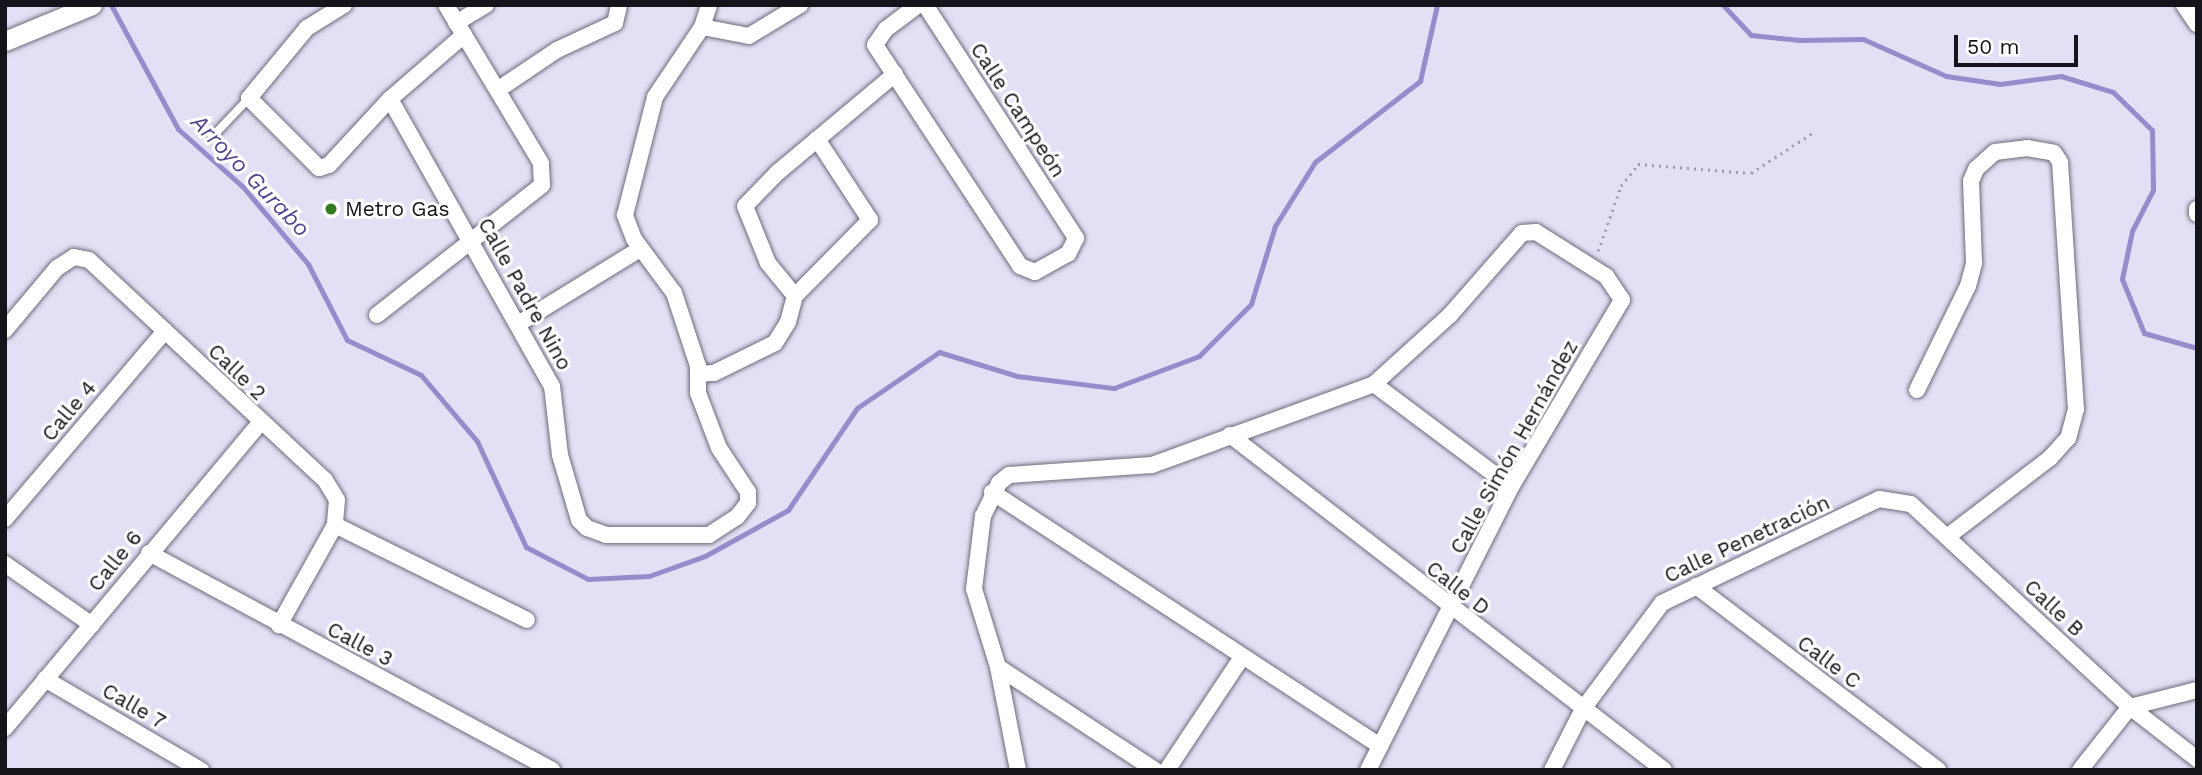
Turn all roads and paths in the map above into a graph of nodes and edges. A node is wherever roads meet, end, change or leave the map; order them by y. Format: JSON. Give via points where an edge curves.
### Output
{"nodes":[{"id":1,"x":344,"y":5,"type":"edge"},
{"id":2,"x":446,"y":5,"type":"edge"},
{"id":3,"x":486,"y":5,"type":"edge"},
{"id":4,"x":619,"y":5,"type":"edge"},
{"id":5,"x":709,"y":5,"type":"edge"},
{"id":6,"x":800,"y":5,"type":"edge"},
{"id":7,"x":918,"y":5,"type":"edge"},
{"id":8,"x":925,"y":5,"type":"edge"},
{"id":9,"x":2184,"y":5,"type":"edge"},
{"id":10,"x":86,"y":8,"type":"edge"},
{"id":11,"x":2197,"y":24,"type":"edge"},
{"id":12,"x":702,"y":27,"type":"junction"},
{"id":13,"x":460,"y":29,"type":"junction"},
{"id":14,"x":5,"y":41,"type":"edge"},
{"id":15,"x":895,"y":74,"type":"junction"},
{"id":16,"x":499,"y":89,"type":"junction"},
{"id":17,"x":249,"y":98,"type":"junction"},
{"id":18,"x":390,"y":99,"type":"junction"},
{"id":19,"x":1814,"y":132,"type":"dead end"},
{"id":20,"x":212,"y":137,"type":"dead end"},
{"id":21,"x":817,"y":139,"type":"junction"},
{"id":22,"x":473,"y":240,"type":"junction"},
{"id":23,"x":640,"y":249,"type":"junction"},
{"id":24,"x":1592,"y":265,"type":"junction"},
{"id":25,"x":795,"y":296,"type":"junction"},
{"id":26,"x":377,"y":315,"type":"dead end"},
{"id":27,"x":518,"y":324,"type":"junction"},
{"id":28,"x":5,"y":330,"type":"edge"},
{"id":29,"x":165,"y":331,"type":"junction"},
{"id":30,"x":698,"y":374,"type":"junction"},
{"id":31,"x":1374,"y":384,"type":"junction"},
{"id":32,"x":1917,"y":390,"type":"dead end"},
{"id":33,"x":260,"y":423,"type":"junction"},
{"id":34,"x":1230,"y":435,"type":"junction"},
{"id":35,"x":1511,"y":487,"type":"junction"},
{"id":36,"x":992,"y":492,"type":"junction"},
{"id":37,"x":1880,"y":499,"type":"joint"},
{"id":38,"x":5,"y":519,"type":"edge"},
{"id":39,"x":334,"y":526,"type":"junction"},
{"id":40,"x":1947,"y":537,"type":"junction"},
{"id":41,"x":149,"y":552,"type":"junction"},
{"id":42,"x":5,"y":564,"type":"edge"},
{"id":43,"x":1696,"y":586,"type":"junction"},
{"id":44,"x":1451,"y":609,"type":"junction"},
{"id":45,"x":527,"y":620,"type":"dead end"},
{"id":46,"x":92,"y":625,"type":"junction"},
{"id":47,"x":279,"y":625,"type":"junction"},
{"id":48,"x":1242,"y":657,"type":"junction"},
{"id":49,"x":998,"y":667,"type":"junction"},
{"id":50,"x":46,"y":679,"type":"junction"},
{"id":51,"x":2197,"y":690,"type":"edge"},
{"id":52,"x":2130,"y":707,"type":"junction"},
{"id":53,"x":1583,"y":709,"type":"junction"},
{"id":54,"x":5,"y":728,"type":"edge"},
{"id":55,"x":1380,"y":746,"type":"junction"},
{"id":56,"x":2197,"y":759,"type":"edge"},
{"id":57,"x":201,"y":770,"type":"edge"},
{"id":58,"x":552,"y":770,"type":"edge"},
{"id":59,"x":1018,"y":770,"type":"edge"},
{"id":60,"x":1155,"y":770,"type":"edge"},
{"id":61,"x":1167,"y":770,"type":"edge"},
{"id":62,"x":1368,"y":770,"type":"edge"},
{"id":63,"x":1552,"y":770,"type":"edge"},
{"id":64,"x":1664,"y":770,"type":"edge"},
{"id":65,"x":1938,"y":770,"type":"edge"},
{"id":66,"x":2080,"y":770,"type":"edge"}],
"edges":[{"from":1,"to":17,"type":"street","via":[[307,28]]},
{"from":2,"to":13,"type":"street"},
{"from":3,"to":13,"type":"street"},
{"from":4,"to":16,"type":"street","via":[[615,23],[557,50]]},
{"from":5,"to":12,"type":"street"},
{"from":6,"to":12,"type":"street","via":[[749,36]]},
{"from":7,"to":15,"type":"street","via":[[886,29],[876,45]]},
{"from":8,"to":15,"type":"street","name":"Calle Campeón","via":[[1076,238],[1068,254],[1035,272],[1026,272]]},
{"from":9,"to":11,"type":"street"},
{"from":10,"to":14,"type":"street"},
{"from":12,"to":23,"type":"street","via":[[654,97],[625,215]]},
{"from":13,"to":16,"type":"street"},
{"from":13,"to":18,"type":"street"},
{"from":15,"to":21,"type":"street"},
{"from":16,"to":22,"type":"street","via":[[541,163],[542,185]]},
{"from":17,"to":18,"type":"street","via":[[319,169],[329,165]]},
{"from":17,"to":20,"type":"lane"},
{"from":18,"to":22,"type":"street","name":"Calle Padre Nino"},
{"from":19,"to":24,"type":"path","via":[[1751,173],[1638,164],[1620,186]]},
{"from":21,"to":25,"type":"street","via":[[870,220]]},
{"from":21,"to":25,"type":"street","via":[[747,201],[744,211],[768,263]]},
{"from":22,"to":26,"type":"street"},
{"from":22,"to":27,"type":"street","name":"Calle Padre Nino"},
{"from":23,"to":27,"type":"street"},
{"from":23,"to":30,"type":"street","via":[[674,293]]},
{"from":24,"to":31,"type":"street","via":[[1547,236],[1522,233],[1450,315]]},
{"from":24,"to":35,"type":"street","name":"Calle Simón Hernández","via":[[1622,295]]},
{"from":25,"to":30,"type":"street","via":[[788,322],[775,343],[714,373]]},
{"from":27,"to":30,"type":"street","name":"Calle Padre Nino","via":[[552,386],[560,455],[573,509],[587,528],[606,535],[709,535],[737,517],[747,503],[748,492],[737,481],[698,393]]},
{"from":28,"to":29,"type":"street","name":"Calle 2","via":[[57,268],[74,257],[89,260]]},
{"from":29,"to":33,"type":"street","name":"Calle 2"},
{"from":29,"to":38,"type":"street","name":"Calle 4"},
{"from":31,"to":34,"type":"street"},
{"from":31,"to":35,"type":"street"},
{"from":32,"to":40,"type":"street","via":[[1968,286],[1974,264],[1971,181],[1976,169],[1995,152],[2027,148],[2054,153],[2060,162],[2076,409],[2068,438],[2050,458]]},
{"from":33,"to":39,"type":"street","name":"Calle 2","via":[[325,480],[337,500]]},
{"from":33,"to":41,"type":"street","name":"Calle 6"},
{"from":34,"to":36,"type":"street","via":[[1152,465],[1009,475]]},
{"from":34,"to":44,"type":"street","name":"Calle D"},
{"from":35,"to":44,"type":"street","name":"Calle Simón Hernández"},
{"from":36,"to":48,"type":"street"},
{"from":36,"to":49,"type":"street","via":[[979,535],[974,589]]},
{"from":37,"to":40,"type":"street","name":"Calle B","via":[[1911,504]]},
{"from":37,"to":43,"type":"street","name":"Calle Penetración"},
{"from":39,"to":45,"type":"street"},
{"from":39,"to":47,"type":"street"},
{"from":40,"to":52,"type":"street","name":"Calle B"},
{"from":41,"to":46,"type":"street","name":"Calle 6"},
{"from":41,"to":47,"type":"street","name":"Calle 3"},
{"from":42,"to":46,"type":"street"},
{"from":43,"to":53,"type":"street","name":"Calle Penetración","via":[[1675,594],[1650,614]]},
{"from":43,"to":65,"type":"street","name":"Calle C"},
{"from":44,"to":53,"type":"street","name":"Calle D"},
{"from":44,"to":55,"type":"street","name":"Calle Simón Hernández"},
{"from":46,"to":50,"type":"street","name":"Calle 6"},
{"from":47,"to":58,"type":"street","name":"Calle 3"},
{"from":48,"to":55,"type":"street"},
{"from":48,"to":61,"type":"street"},
{"from":49,"to":59,"type":"street"},
{"from":49,"to":60,"type":"street"},
{"from":50,"to":54,"type":"street","name":"Calle 6"},
{"from":50,"to":57,"type":"street","name":"Calle 7"},
{"from":51,"to":52,"type":"street"},
{"from":52,"to":56,"type":"street","name":"Calle B"},
{"from":52,"to":66,"type":"street"},
{"from":53,"to":63,"type":"street","name":"Calle Penetración"},
{"from":53,"to":64,"type":"street","name":"Calle D"},
{"from":55,"to":62,"type":"street","name":"Calle Simón Hernández"}]}
